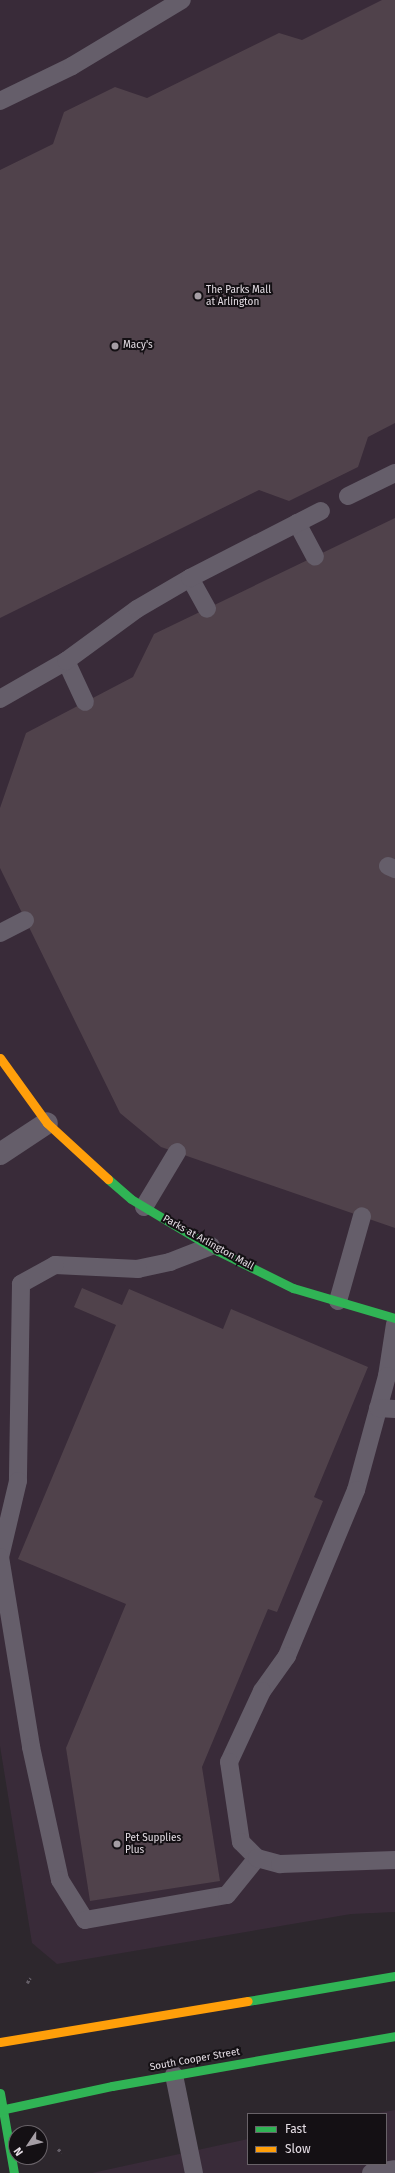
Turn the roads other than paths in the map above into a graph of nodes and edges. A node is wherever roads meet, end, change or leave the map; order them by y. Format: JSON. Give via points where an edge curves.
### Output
{"nodes":[{"id":1,"x":182,"y":0,"type":"edge"},
{"id":2,"x":0,"y":101,"type":"edge"},
{"id":3,"x":395,"y":473,"type":"edge"},
{"id":4,"x":348,"y":496,"type":"dead end"},
{"id":5,"x":321,"y":511,"type":"dead end"},
{"id":6,"x":297,"y":523,"type":"junction"},
{"id":7,"x":315,"y":557,"type":"dead end"},
{"id":8,"x":190,"y":578,"type":"junction"},
{"id":9,"x":207,"y":609,"type":"dead end"},
{"id":10,"x":66,"y":661,"type":"junction"},
{"id":11,"x":0,"y":699,"type":"edge"},
{"id":12,"x":85,"y":702,"type":"dead end"},
{"id":13,"x":25,"y":920,"type":"dead end"},
{"id":14,"x":0,"y":933,"type":"edge"},
{"id":15,"x":0,"y":1058,"type":"edge"},
{"id":16,"x":47,"y":1122,"type":"junction"},
{"id":17,"x":177,"y":1152,"type":"dead end"},
{"id":18,"x":0,"y":1154,"type":"edge"},
{"id":19,"x":144,"y":1207,"type":"junction"},
{"id":20,"x":362,"y":1216,"type":"dead end"},
{"id":21,"x":211,"y":1246,"type":"junction"},
{"id":22,"x":338,"y":1301,"type":"junction"},
{"id":23,"x":395,"y":1318,"type":"edge"},
{"id":24,"x":395,"y":1324,"type":"edge"},
{"id":25,"x":386,"y":1409,"type":"edge"},
{"id":26,"x":256,"y":1858,"type":"junction"},
{"id":27,"x":395,"y":1860,"type":"edge"},
{"id":28,"x":395,"y":1976,"type":"edge"},
{"id":29,"x":395,"y":2036,"type":"edge"},
{"id":30,"x":0,"y":2042,"type":"edge"},
{"id":31,"x":174,"y":2075,"type":"junction"},
{"id":32,"x":0,"y":2093,"type":"edge"},
{"id":33,"x":2,"y":2109,"type":"edge"},
{"id":34,"x":395,"y":2169,"type":"edge"},
{"id":35,"x":14,"y":2173,"type":"edge"},
{"id":36,"x":194,"y":2173,"type":"edge"},
{"id":37,"x":371,"y":2173,"type":"edge"}],
"edges":[{"from":1,"to":2,"type":"lane","via":[[72,66]]},
{"from":3,"to":4,"type":"lane"},
{"from":5,"to":6,"type":"lane"},
{"from":6,"to":7,"type":"lane"},
{"from":6,"to":8,"type":"lane"},
{"from":8,"to":9,"type":"lane"},
{"from":8,"to":10,"type":"lane","via":[[137,609]]},
{"from":10,"to":11,"type":"lane"},
{"from":10,"to":12,"type":"lane"},
{"from":13,"to":14,"type":"lane"},
{"from":15,"to":16,"type":"main road","name":"Parks at Arlington Mall"},
{"from":16,"to":18,"type":"street"},
{"from":16,"to":19,"type":"main road","name":"Parks at Arlington Mall","via":[[131,1199]]},
{"from":17,"to":19,"type":"lane"},
{"from":19,"to":21,"type":"main road","name":"Parks at Arlington Mall"},
{"from":20,"to":22,"type":"lane"},
{"from":21,"to":22,"type":"main road","name":"Parks at Arlington Mall","via":[[293,1288]]},
{"from":21,"to":26,"type":"lane","via":[[170,1262],[138,1269],[55,1265],[21,1284],[18,1481],[0,1557],[31,1747],[60,1880],[85,1920],[227,1894]]},
{"from":22,"to":23,"type":"main road","name":"Parks at Arlington Mall"},
{"from":24,"to":25,"type":"lane"},
{"from":25,"to":26,"type":"lane","via":[[356,1490],[287,1656],[262,1691],[229,1762],[241,1842]]},
{"from":26,"to":27,"type":"lane","via":[[280,1864]]},
{"from":28,"to":30,"type":"main road"},
{"from":29,"to":31,"type":"main road","name":"South Cooper Street"},
{"from":31,"to":33,"type":"main road","name":"South Cooper Street"},
{"from":31,"to":36,"type":"lane"},
{"from":32,"to":33,"type":"main road"},
{"from":33,"to":35,"type":"main road"},
{"from":34,"to":37,"type":"lane"}]}
